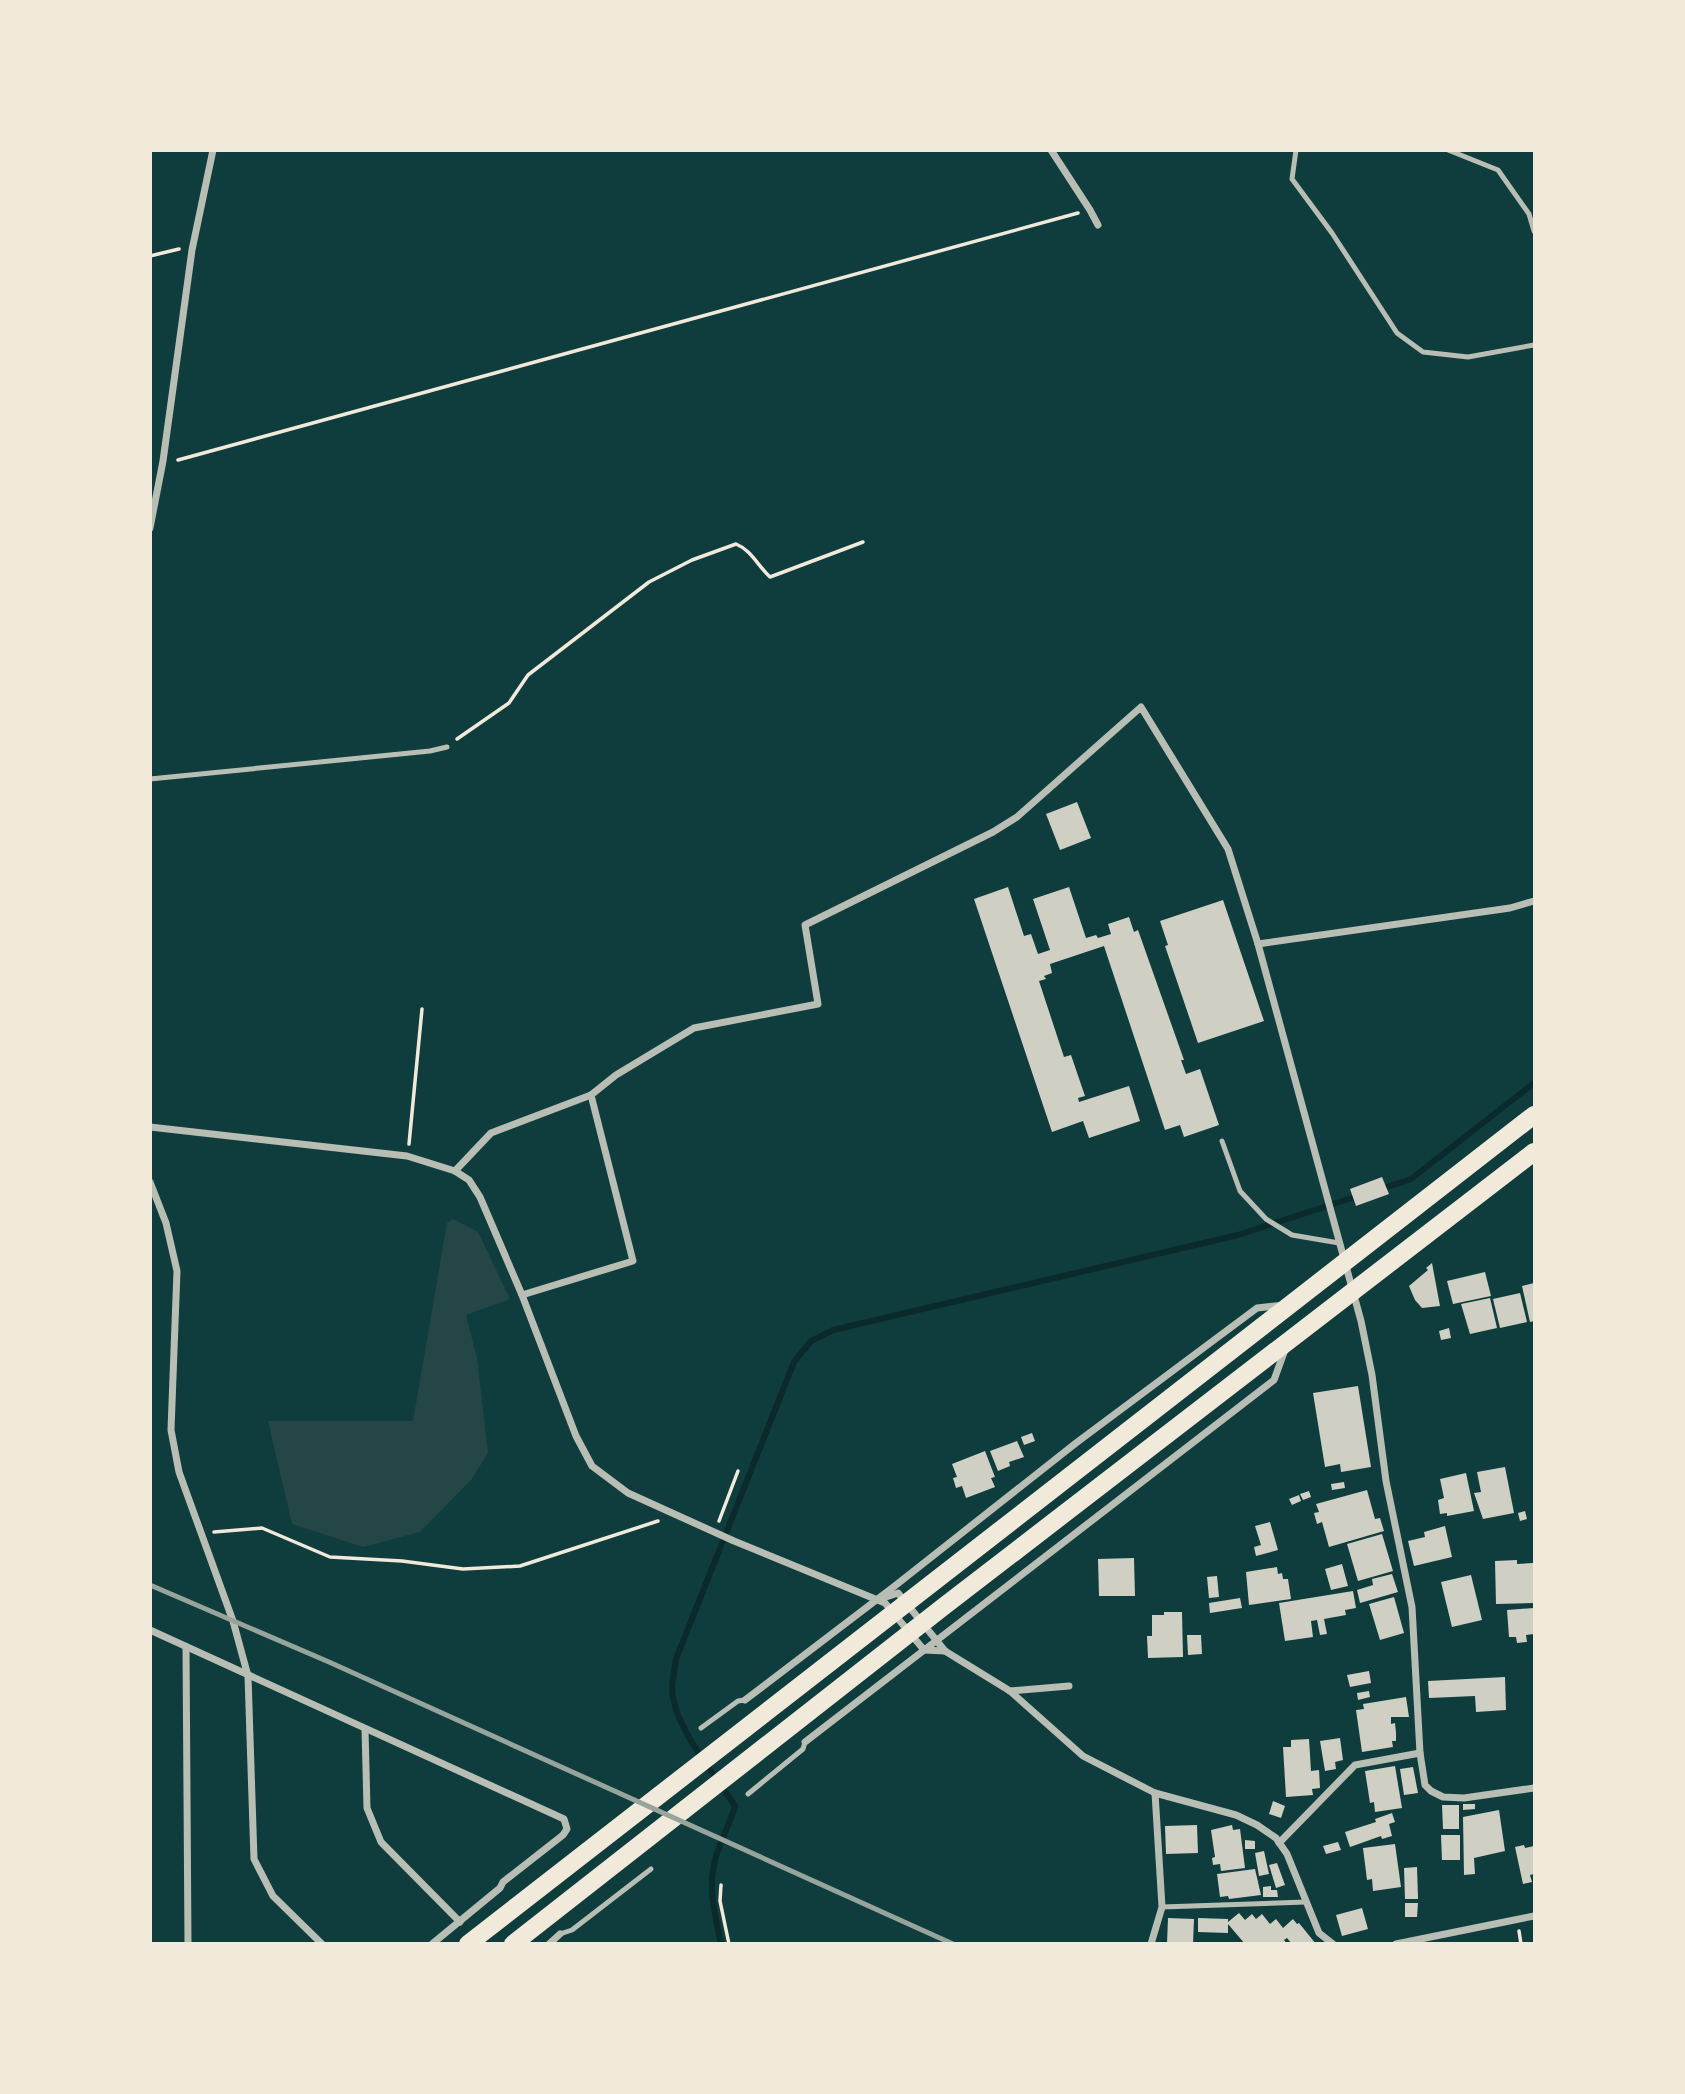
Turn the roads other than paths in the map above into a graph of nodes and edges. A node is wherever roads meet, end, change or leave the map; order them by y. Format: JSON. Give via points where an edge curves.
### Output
{"nodes":[{"id":1,"x":213,"y":150,"type":"edge"},
{"id":2,"x":1051,"y":150,"type":"edge"},
{"id":3,"x":1296,"y":150,"type":"edge"},
{"id":4,"x":1448,"y":150,"type":"edge"},
{"id":5,"x":1098,"y":225,"type":"dead end"},
{"id":6,"x":1535,"y":231,"type":"edge"},
{"id":7,"x":1535,"y":345,"type":"edge"},
{"id":8,"x":150,"y":528,"type":"edge"},
{"id":9,"x":447,"y":747,"type":"road end"},
{"id":10,"x":150,"y":779,"type":"edge"},
{"id":11,"x":1535,"y":901,"type":"edge"},
{"id":12,"x":1258,"y":944,"type":"junction"},
{"id":13,"x":591,"y":1095,"type":"junction"},
{"id":14,"x":1535,"y":1115,"type":"edge"},
{"id":15,"x":150,"y":1127,"type":"edge"},
{"id":16,"x":1222,"y":1141,"type":"dead end"},
{"id":17,"x":1535,"y":1152,"type":"edge"},
{"id":18,"x":455,"y":1171,"type":"junction"},
{"id":19,"x":150,"y":1182,"type":"edge"},
{"id":20,"x":1339,"y":1243,"type":"junction"},
{"id":21,"x":1345,"y":1264,"type":"junction"},
{"id":22,"x":1353,"y":1294,"type":"junction"},
{"id":23,"x":522,"y":1296,"type":"junction"},
{"id":24,"x":1292,"y":1305,"type":"junction"},
{"id":25,"x":1287,"y":1343,"type":"junction"},
{"id":26,"x":877,"y":1600,"type":"junction"},
{"id":27,"x":150,"y":1630,"type":"edge"},
{"id":28,"x":937,"y":1641,"type":"junction"},
{"id":29,"x":186,"y":1647,"type":"junction"},
{"id":30,"x":923,"y":1650,"type":"junction"},
{"id":31,"x":946,"y":1651,"type":"junction"},
{"id":32,"x":248,"y":1676,"type":"junction"},
{"id":33,"x":1069,"y":1686,"type":"dead end"},
{"id":34,"x":1010,"y":1690,"type":"junction"},
{"id":35,"x":745,"y":1700,"type":"joint"},
{"id":36,"x":701,"y":1728,"type":"dead end"},
{"id":37,"x":365,"y":1729,"type":"junction"},
{"id":38,"x":805,"y":1742,"type":"joint"},
{"id":39,"x":1420,"y":1753,"type":"junction"},
{"id":40,"x":1535,"y":1788,"type":"edge"},
{"id":41,"x":1154,"y":1793,"type":"junction"},
{"id":42,"x":748,"y":1794,"type":"dead end"},
{"id":43,"x":1279,"y":1843,"type":"junction"},
{"id":44,"x":651,"y":1869,"type":"dead end"},
{"id":45,"x":1306,"y":1902,"type":"junction"},
{"id":46,"x":1162,"y":1907,"type":"junction"},
{"id":47,"x":1535,"y":1916,"type":"edge"},
{"id":48,"x":460,"y":1922,"type":"junction"},
{"id":49,"x":560,"y":1934,"type":"joint"},
{"id":50,"x":319,"y":1942,"type":"edge"},
{"id":51,"x":188,"y":1944,"type":"edge"},
{"id":52,"x":432,"y":1944,"type":"edge"},
{"id":53,"x":468,"y":1944,"type":"edge"},
{"id":54,"x":513,"y":1944,"type":"edge"},
{"id":55,"x":549,"y":1944,"type":"edge"},
{"id":56,"x":1151,"y":1944,"type":"edge"},
{"id":57,"x":1333,"y":1944,"type":"edge"},
{"id":58,"x":1396,"y":1944,"type":"edge"}],
"edges":[{"from":1,"to":8,"type":"street","via":[[192,250]]},
{"from":2,"to":5,"type":"street"},
{"from":3,"to":7,"type":"lane","via":[[1292,179],[1397,333],[1423,352],[1468,357]]},
{"from":4,"to":6,"type":"lane","via":[[1498,170],[1529,214]]},
{"from":9,"to":10,"type":"lane"},
{"from":11,"to":12,"type":"street"},
{"from":12,"to":13,"type":"street","via":[[1228,849],[1141,707],[1017,817],[805,925],[818,1004],[694,1028]]},
{"from":12,"to":20,"type":"street"},
{"from":13,"to":18,"type":"street","via":[[491,1133]]},
{"from":13,"to":23,"type":"street","via":[[633,1261]]},
{"from":14,"to":21,"type":"highway"},
{"from":15,"to":18,"type":"street","via":[[407,1156]]},
{"from":16,"to":20,"type":"lane","via":[[1240,1191],[1266,1219],[1292,1235]]},
{"from":17,"to":22,"type":"highway"},
{"from":18,"to":23,"type":"street","via":[[469,1180],[480,1196]]},
{"from":19,"to":32,"type":"street","via":[[177,1271],[172,1430],[179,1472]]},
{"from":20,"to":21,"type":"street"},
{"from":21,"to":22,"type":"street"},
{"from":21,"to":24,"type":"highway"},
{"from":22,"to":25,"type":"highway"},
{"from":22,"to":39,"type":"street","via":[[1372,1375],[1386,1481],[1412,1607]]},
{"from":23,"to":26,"type":"street","via":[[592,1466],[628,1493]]},
{"from":24,"to":26,"type":"street","via":[[1257,1308]]},
{"from":24,"to":53,"type":"highway"},
{"from":25,"to":28,"type":"street","via":[[1274,1380]]},
{"from":25,"to":54,"type":"highway"},
{"from":26,"to":28,"type":"street","via":[[898,1593]]},
{"from":26,"to":30,"type":"street"},
{"from":26,"to":35,"type":"street"},
{"from":27,"to":29,"type":"street"},
{"from":28,"to":30,"type":"street"},
{"from":28,"to":31,"type":"street"},
{"from":29,"to":32,"type":"street"},
{"from":29,"to":51,"type":"street"},
{"from":30,"to":31,"type":"street"},
{"from":30,"to":38,"type":"street"},
{"from":31,"to":34,"type":"street"},
{"from":32,"to":37,"type":"street"},
{"from":32,"to":50,"type":"street","via":[[254,1859],[273,1896]]},
{"from":33,"to":34,"type":"street"},
{"from":34,"to":41,"type":"street","via":[[1083,1756]]},
{"from":35,"to":36,"type":"lane"},
{"from":37,"to":48,"type":"street","via":[[367,1808],[381,1842]]},
{"from":37,"to":48,"type":"street","via":[[564,1818],[568,1829],[563,1836]]},
{"from":38,"to":42,"type":"lane","via":[[803,1749]]},
{"from":39,"to":40,"type":"street","via":[[1426,1784],[1443,1797]]},
{"from":39,"to":43,"type":"street","via":[[1355,1765]]},
{"from":41,"to":43,"type":"street","via":[[1236,1815]]},
{"from":41,"to":46,"type":"street"},
{"from":43,"to":45,"type":"street"},
{"from":44,"to":49,"type":"lane","via":[[572,1930]]},
{"from":45,"to":46,"type":"lane"},
{"from":45,"to":57,"type":"street","via":[[1319,1933]]},
{"from":46,"to":56,"type":"street"},
{"from":47,"to":58,"type":"street"},
{"from":48,"to":52,"type":"street"},
{"from":49,"to":55,"type":"street"}]}
